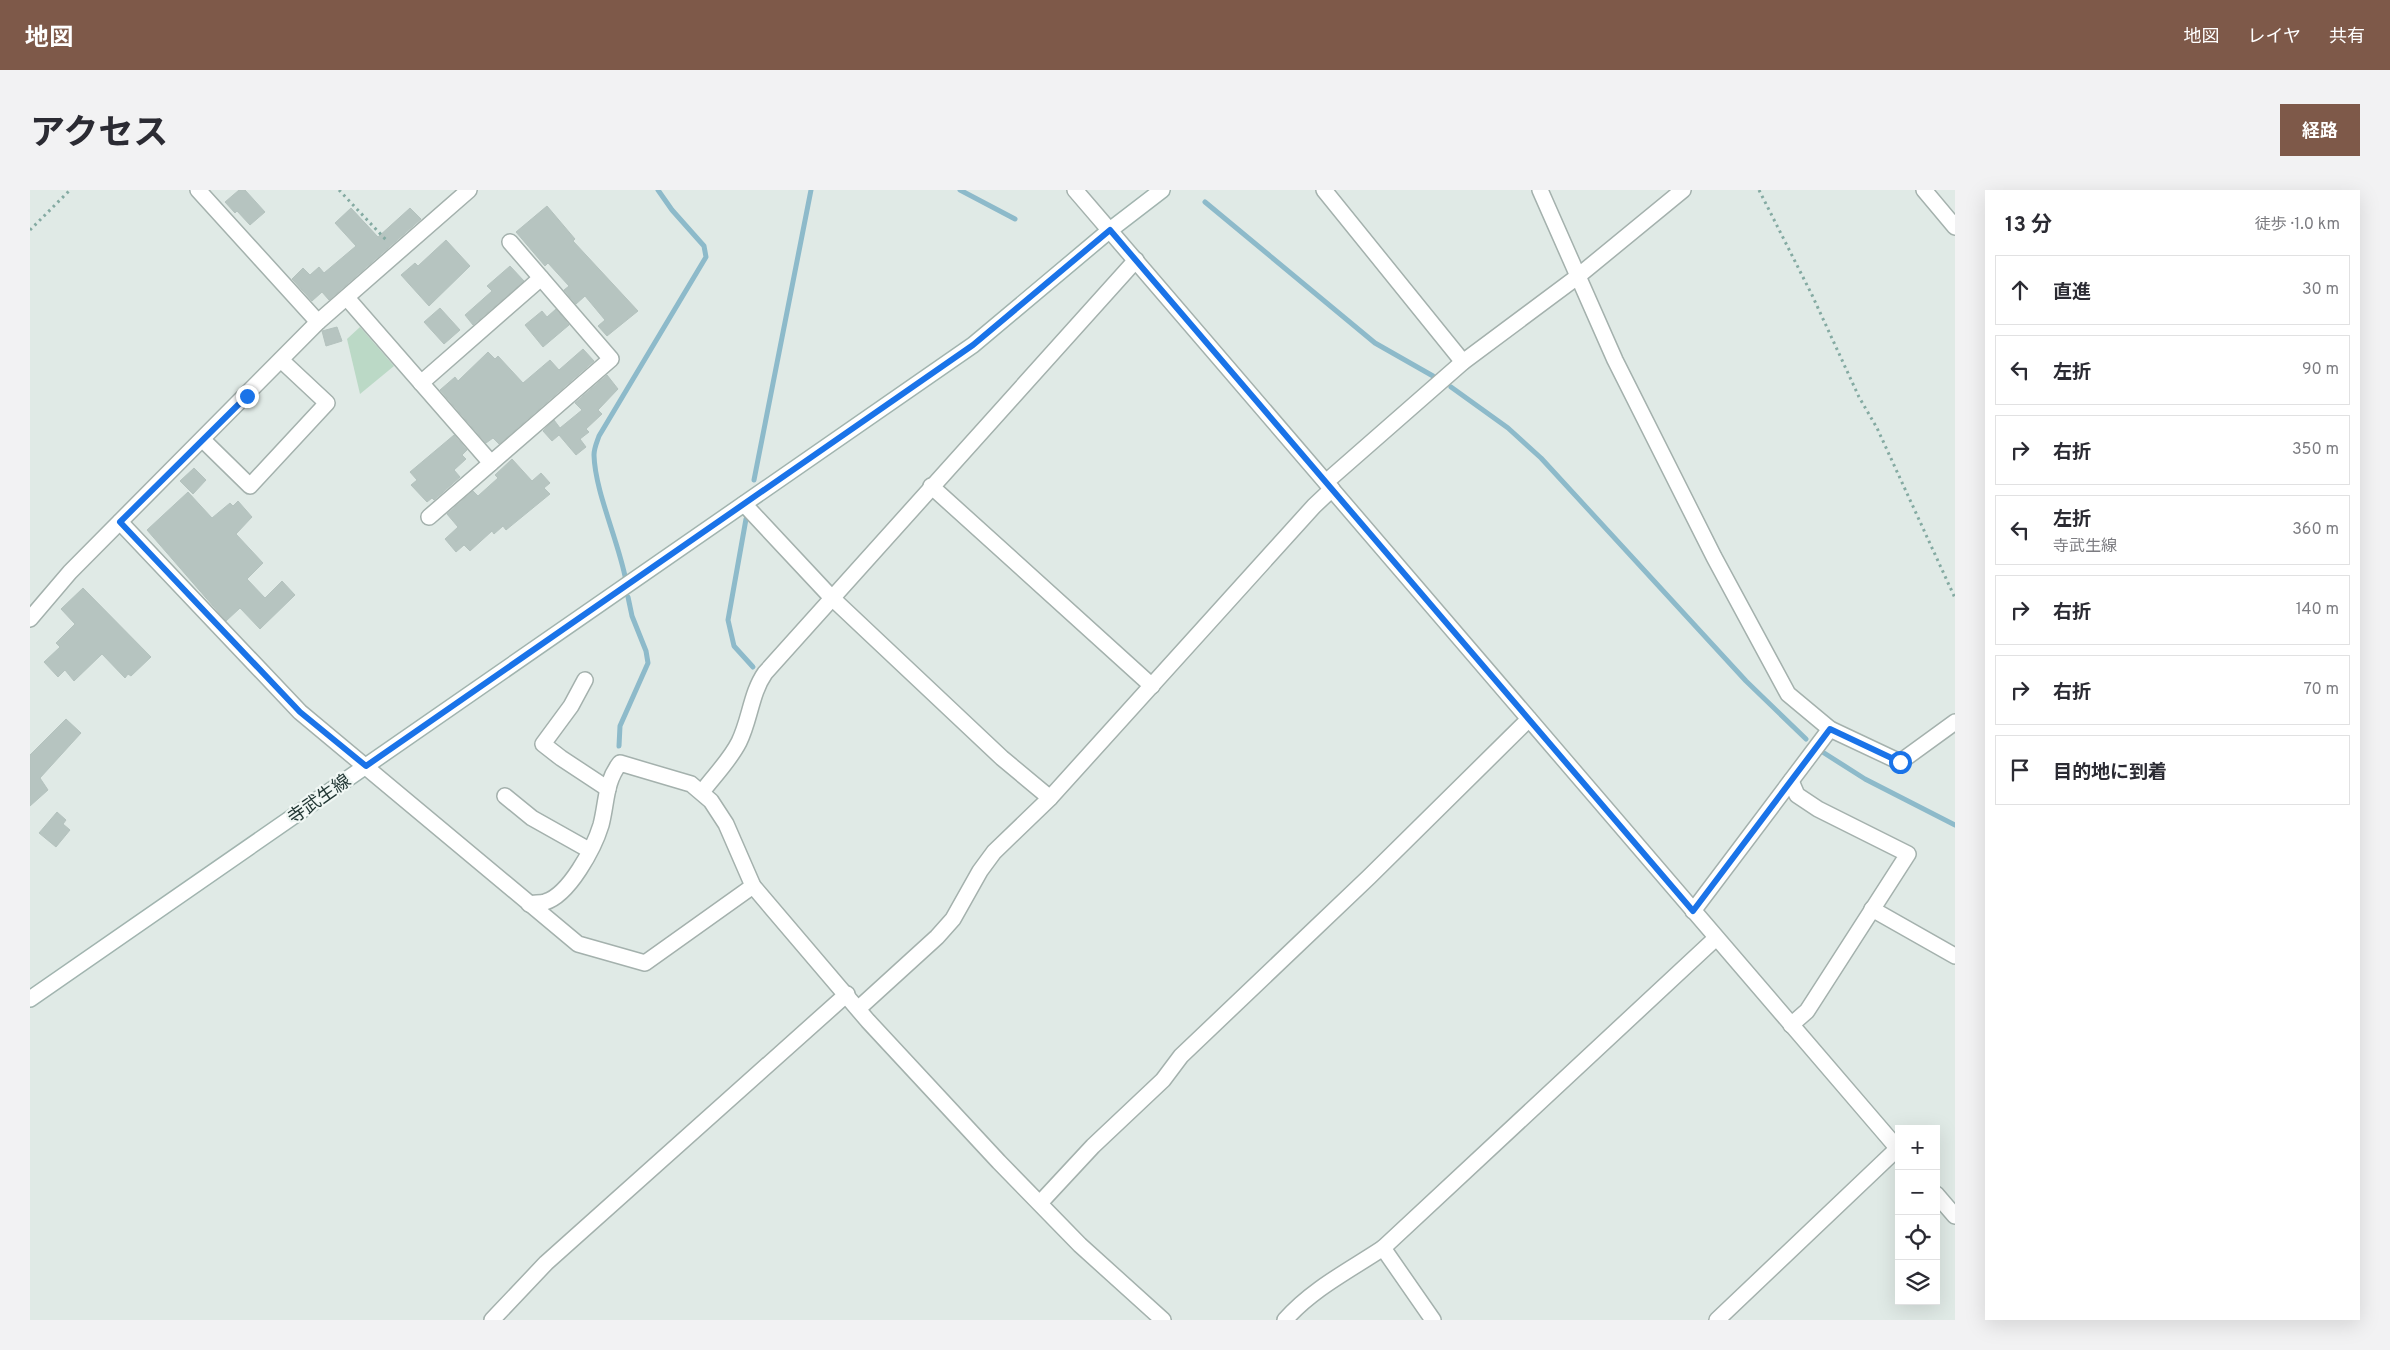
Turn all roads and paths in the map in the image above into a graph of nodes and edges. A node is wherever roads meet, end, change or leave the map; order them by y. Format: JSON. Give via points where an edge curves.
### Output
{"nodes":[{"id":1,"x":70,"y":190,"type":"edge"},
{"id":2,"x":198,"y":190,"type":"edge"},
{"id":3,"x":339,"y":190,"type":"edge"},
{"id":4,"x":469,"y":190,"type":"edge"},
{"id":5,"x":1075,"y":190,"type":"edge"},
{"id":6,"x":1162,"y":190,"type":"edge"},
{"id":7,"x":1324,"y":190,"type":"edge"},
{"id":8,"x":1540,"y":190,"type":"edge"},
{"id":9,"x":1683,"y":190,"type":"edge"},
{"id":10,"x":1759,"y":190,"type":"edge"},
{"id":11,"x":1924,"y":190,"type":"edge"},
{"id":12,"x":1955,"y":227,"type":"edge"},
{"id":13,"x":30,"y":230,"type":"edge"},
{"id":14,"x":1110,"y":230,"type":"junction"},
{"id":15,"x":510,"y":242,"type":"dead end"},
{"id":16,"x":398,"y":253,"type":"junction"},
{"id":17,"x":1136,"y":260,"type":"junction"},
{"id":18,"x":1577,"y":277,"type":"junction"},
{"id":19,"x":541,"y":278,"type":"junction"},
{"id":20,"x":346,"y":298,"type":"junction"},
{"id":21,"x":318,"y":322,"type":"junction"},
{"id":22,"x":281,"y":360,"type":"junction"},
{"id":23,"x":1463,"y":362,"type":"junction"},
{"id":24,"x":421,"y":383,"type":"junction"},
{"id":25,"x":203,"y":440,"type":"junction"},
{"id":26,"x":491,"y":463,"type":"junction"},
{"id":27,"x":931,"y":486,"type":"junction"},
{"id":28,"x":1329,"y":486,"type":"junction"},
{"id":29,"x":744,"y":504,"type":"junction"},
{"id":30,"x":429,"y":517,"type":"dead end"},
{"id":31,"x":120,"y":522,"type":"junction"},
{"id":32,"x":831,"y":597,"type":"junction"},
{"id":33,"x":1955,"y":598,"type":"edge"},
{"id":34,"x":30,"y":620,"type":"edge"},
{"id":35,"x":585,"y":680,"type":"dead end"},
{"id":36,"x":1152,"y":686,"type":"junction"},
{"id":37,"x":1529,"y":719,"type":"junction"},
{"id":38,"x":1830,"y":729,"type":"junction"},
{"id":39,"x":1951,"y":730,"type":"edge"},
{"id":40,"x":366,"y":766,"type":"junction"},
{"id":41,"x":1791,"y":781,"type":"junction"},
{"id":42,"x":608,"y":789,"type":"junction"},
{"id":43,"x":702,"y":792,"type":"junction"},
{"id":44,"x":505,"y":796,"type":"dead end"},
{"id":45,"x":1050,"y":798,"type":"junction"},
{"id":46,"x":589,"y":850,"type":"junction"},
{"id":47,"x":753,"y":886,"type":"junction"},
{"id":48,"x":530,"y":904,"type":"junction"},
{"id":49,"x":1872,"y":909,"type":"junction"},
{"id":50,"x":1693,"y":911,"type":"junction"},
{"id":51,"x":1716,"y":938,"type":"junction"},
{"id":52,"x":1955,"y":956,"type":"edge"},
{"id":53,"x":847,"y":994,"type":"junction"},
{"id":54,"x":30,"y":999,"type":"edge"},
{"id":55,"x":858,"y":1008,"type":"junction"},
{"id":56,"x":1791,"y":1025,"type":"junction"},
{"id":57,"x":1895,"y":1146,"type":"edge"},
{"id":58,"x":1895,"y":1152,"type":"edge"},
{"id":59,"x":1940,"y":1199,"type":"edge"},
{"id":60,"x":1040,"y":1203,"type":"junction"},
{"id":61,"x":1955,"y":1216,"type":"edge"},
{"id":62,"x":1383,"y":1248,"type":"junction"},
{"id":63,"x":492,"y":1320,"type":"edge"},
{"id":64,"x":1163,"y":1320,"type":"edge"},
{"id":65,"x":1285,"y":1320,"type":"edge"},
{"id":66,"x":1433,"y":1320,"type":"edge"},
{"id":67,"x":1717,"y":1320,"type":"edge"}],
"edges":[{"from":1,"to":13,"type":"path"},
{"from":2,"to":21,"type":"street"},
{"from":3,"to":16,"type":"path"},
{"from":4,"to":16,"type":"street"},
{"from":5,"to":14,"type":"street"},
{"from":6,"to":14,"type":"street","name":"寺武生線"},
{"from":7,"to":23,"type":"street"},
{"from":8,"to":18,"type":"street"},
{"from":9,"to":18,"type":"street"},
{"from":10,"to":33,"type":"path","via":[[1877,428]]},
{"from":11,"to":12,"type":"street"},
{"from":14,"to":17,"type":"street"},
{"from":14,"to":29,"type":"street","name":"寺武生線","via":[[973,345]]},
{"from":15,"to":19,"type":"street"},
{"from":16,"to":20,"type":"street"},
{"from":17,"to":27,"type":"street"},
{"from":17,"to":28,"type":"street"},
{"from":18,"to":23,"type":"street"},
{"from":18,"to":38,"type":"street","via":[[1714,557],[1788,694]]},
{"from":19,"to":24,"type":"street"},
{"from":19,"to":26,"type":"street","via":[[611,358]]},
{"from":20,"to":21,"type":"street"},
{"from":20,"to":24,"type":"street"},
{"from":21,"to":22,"type":"street"},
{"from":22,"to":25,"type":"street"},
{"from":22,"to":25,"type":"street","via":[[327,403],[250,486]]},
{"from":23,"to":28,"type":"street"},
{"from":24,"to":26,"type":"street"},
{"from":25,"to":31,"type":"street"},
{"from":26,"to":30,"type":"street"},
{"from":27,"to":32,"type":"street"},
{"from":27,"to":36,"type":"street"},
{"from":28,"to":36,"type":"street"},
{"from":28,"to":37,"type":"street"},
{"from":29,"to":32,"type":"street"},
{"from":29,"to":40,"type":"street","name":"寺武生線"},
{"from":31,"to":34,"type":"street","via":[[70,572]]},
{"from":31,"to":40,"type":"street","via":[[300,712]]},
{"from":32,"to":43,"type":"street","via":[[761,678],[738,744]]},
{"from":32,"to":45,"type":"street","via":[[1002,758]]},
{"from":35,"to":42,"type":"street","via":[[544,744]]},
{"from":36,"to":45,"type":"street"},
{"from":37,"to":50,"type":"street"},
{"from":37,"to":60,"type":"street","via":[[1369,878],[1181,1056],[1162,1080],[1093,1146]]},
{"from":38,"to":39,"type":"street","via":[[1900,762]]},
{"from":38,"to":41,"type":"street"},
{"from":40,"to":48,"type":"street"},
{"from":40,"to":54,"type":"street","name":"寺武生線"},
{"from":41,"to":49,"type":"street","via":[[1797,795],[1818,809],[1908,854]]},
{"from":41,"to":50,"type":"street"},
{"from":42,"to":43,"type":"street","via":[[611,775],[620,763],[675,778]]},
{"from":42,"to":46,"type":"street","via":[[600,826]]},
{"from":43,"to":47,"type":"street","via":[[726,824]]},
{"from":44,"to":46,"type":"street","via":[[532,818]]},
{"from":45,"to":55,"type":"street","via":[[994,852],[953,919]]},
{"from":46,"to":48,"type":"street","via":[[564,890],[546,902]]},
{"from":47,"to":48,"type":"street","via":[[645,963],[578,944]]},
{"from":47,"to":53,"type":"street"},
{"from":49,"to":52,"type":"street"},
{"from":49,"to":56,"type":"street","via":[[1807,1011]]},
{"from":50,"to":51,"type":"street"},
{"from":51,"to":56,"type":"street"},
{"from":51,"to":62,"type":"street"},
{"from":53,"to":55,"type":"street"},
{"from":53,"to":63,"type":"street","via":[[546,1263]]},
{"from":55,"to":60,"type":"street"},
{"from":56,"to":57,"type":"street"},
{"from":58,"to":67,"type":"street"},
{"from":59,"to":61,"type":"street"},
{"from":60,"to":64,"type":"street","via":[[1080,1245]]},
{"from":62,"to":65,"type":"street","via":[[1330,1282]]},
{"from":62,"to":66,"type":"street"}]}
